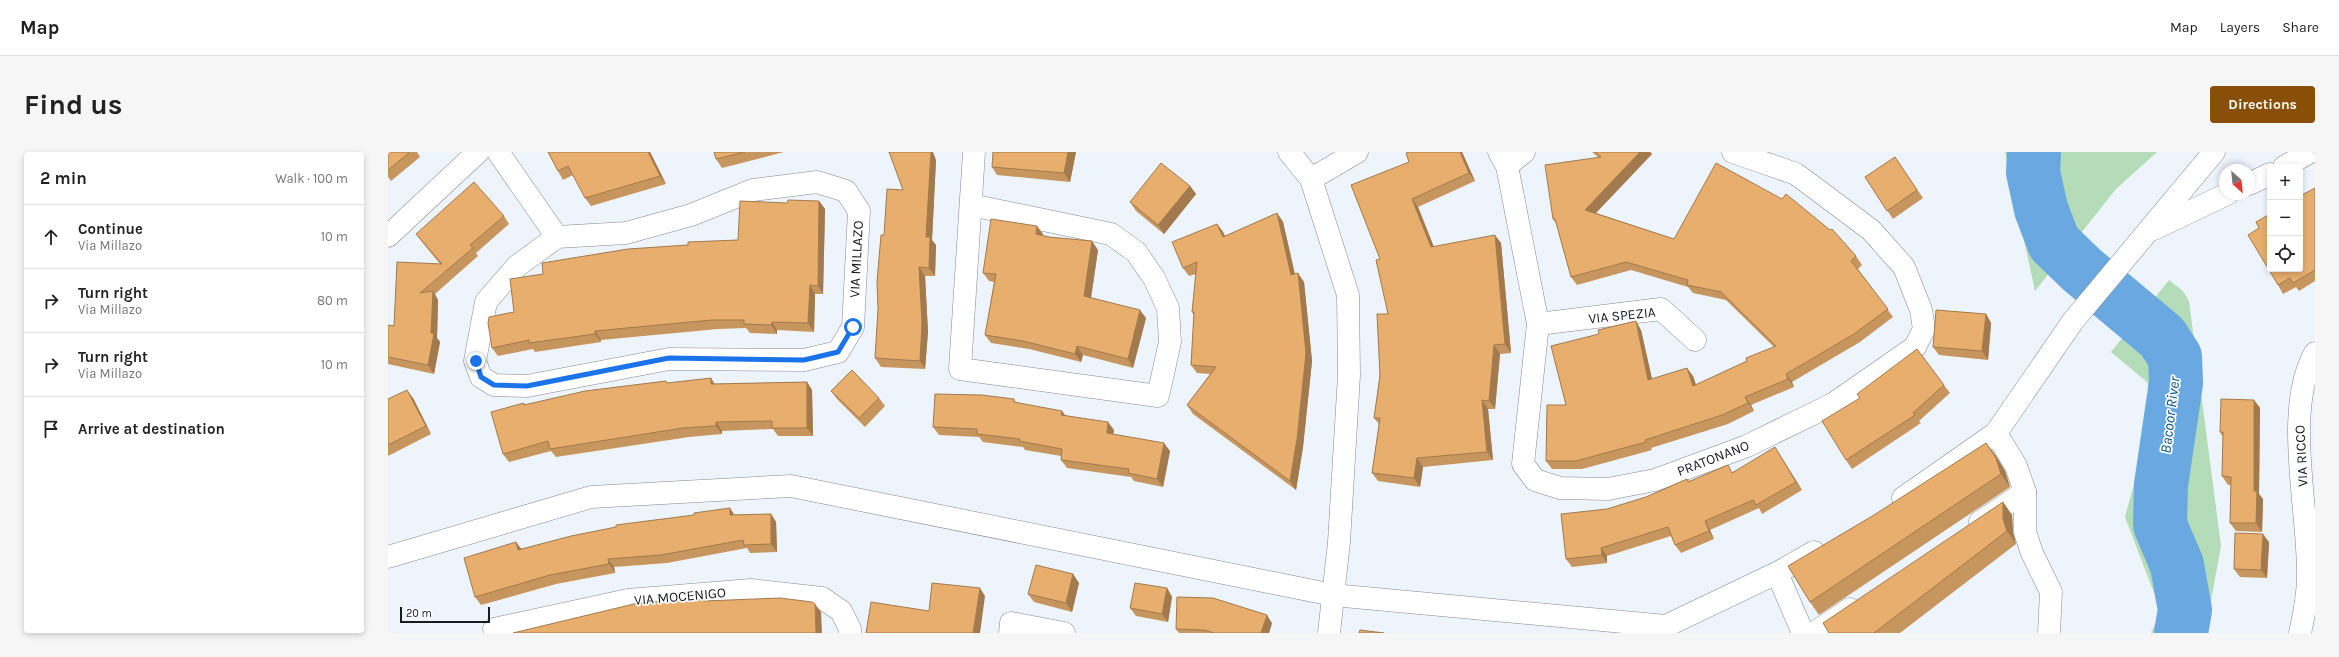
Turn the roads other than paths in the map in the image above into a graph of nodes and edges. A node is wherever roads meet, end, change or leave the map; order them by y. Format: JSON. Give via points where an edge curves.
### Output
{"nodes":[{"id":1,"x":478,"y":152,"type":"edge"},
{"id":2,"x":498,"y":152,"type":"edge"},
{"id":3,"x":974,"y":152,"type":"edge"},
{"id":4,"x":1289,"y":152,"type":"edge"},
{"id":5,"x":1357,"y":152,"type":"edge"},
{"id":6,"x":1524,"y":152,"type":"edge"},
{"id":7,"x":1733,"y":152,"type":"edge"},
{"id":8,"x":2214,"y":152,"type":"edge"},
{"id":9,"x":2310,"y":152,"type":"edge"},
{"id":10,"x":1503,"y":159,"type":"edge"},
{"id":11,"x":2289,"y":164,"type":"edge"},
{"id":12,"x":2267,"y":175,"type":"edge"},
{"id":13,"x":1311,"y":179,"type":"junction"},
{"id":14,"x":2255,"y":181,"type":"edge"},
{"id":15,"x":2219,"y":198,"type":"edge"},
{"id":16,"x":971,"y":205,"type":"junction"},
{"id":17,"x":2147,"y":232,"type":"junction"},
{"id":18,"x":388,"y":236,"type":"edge"},
{"id":19,"x":557,"y":237,"type":"junction"},
{"id":20,"x":1538,"y":324,"type":"junction"},
{"id":21,"x":1695,"y":340,"type":"dead end"},
{"id":22,"x":2315,"y":352,"type":"edge"},
{"id":23,"x":1996,"y":433,"type":"junction"},
{"id":24,"x":2025,"y":492,"type":"junction"},
{"id":25,"x":1890,"y":508,"type":"edge"},
{"id":26,"x":1966,"y":532,"type":"edge"},
{"id":27,"x":1830,"y":543,"type":"edge"},
{"id":28,"x":388,"y":557,"type":"edge"},
{"id":29,"x":1777,"y":573,"type":"junction"},
{"id":30,"x":1333,"y":595,"type":"junction"},
{"id":31,"x":1867,"y":598,"type":"edge"},
{"id":32,"x":494,"y":629,"type":"dead end"},
{"id":33,"x":1666,"y":629,"type":"edge"},
{"id":34,"x":850,"y":633,"type":"edge"},
{"id":35,"x":1010,"y":633,"type":"edge"},
{"id":36,"x":1064,"y":633,"type":"edge"},
{"id":37,"x":1329,"y":633,"type":"edge"},
{"id":38,"x":1803,"y":633,"type":"edge"},
{"id":39,"x":1814,"y":633,"type":"edge"},
{"id":40,"x":2050,"y":633,"type":"edge"},
{"id":41,"x":2300,"y":633,"type":"edge"}],
"edges":[{"from":1,"to":18,"type":"street"},
{"from":2,"to":19,"type":"street"},
{"from":3,"to":16,"type":"street"},
{"from":4,"to":13,"type":"street"},
{"from":5,"to":13,"type":"street"},
{"from":6,"to":10,"type":"street","name":"PRATONANO"},
{"from":7,"to":20,"type":"street","name":"PRATONANO","via":[[1796,174],[1871,230],[1904,267],[1921,310],[1924,329],[1915,347],[1833,404],[1747,446],[1655,480],[1608,489],[1560,488],[1535,480],[1524,464]]},
{"from":8,"to":17,"type":"street"},
{"from":9,"to":11,"type":"street"},
{"from":10,"to":20,"type":"street","name":"PRATONANO"},
{"from":12,"to":14,"type":"street"},
{"from":13,"to":30,"type":"street","via":[[1348,295],[1349,376],[1339,542]]},
{"from":15,"to":17,"type":"street"},
{"from":16,"to":16,"type":"street","via":[[1112,234],[1136,252],[1154,278],[1168,308],[1170,342],[1158,396],[960,369]]},
{"from":17,"to":23,"type":"street","via":[[2073,321]]},
{"from":19,"to":19,"type":"street","name":"VIA MILLAZO","via":[[516,266],[486,302],[476,361],[481,377],[494,385],[527,386],[669,358],[804,360],[838,352],[853,327],[858,211],[846,191],[817,182],[753,190],[691,215],[626,233]]},
{"from":20,"to":21,"type":"street","name":"VIA SPEZIA","via":[[1662,310]]},
{"from":22,"to":41,"type":"street","name":"VIA RICCO","via":[[2307,366],[2298,414],[2308,576]]},
{"from":23,"to":24,"type":"street","via":[[2016,466]]},
{"from":23,"to":25,"type":"street"},
{"from":24,"to":26,"type":"street"},
{"from":24,"to":40,"type":"street","via":[[2025,532],[2051,592]]},
{"from":27,"to":29,"type":"street"},
{"from":28,"to":30,"type":"street","via":[[591,497],[791,486]]},
{"from":29,"to":33,"type":"street"},
{"from":29,"to":38,"type":"street"},
{"from":30,"to":33,"type":"street"},
{"from":30,"to":37,"type":"street"},
{"from":31,"to":39,"type":"street"},
{"from":32,"to":34,"type":"street","name":"VIA MOCENIGO","via":[[628,600],[751,590],[822,598],[841,611]]},
{"from":35,"to":36,"type":"street","via":[[1011,623]]}]}
